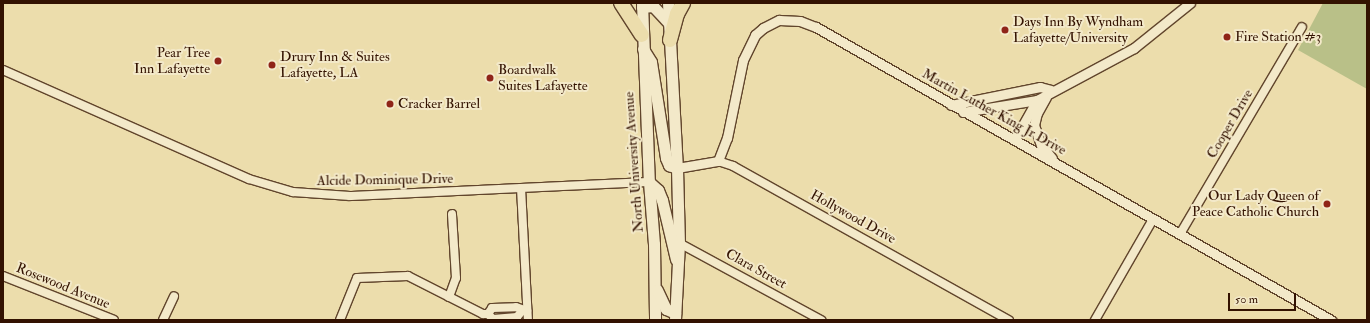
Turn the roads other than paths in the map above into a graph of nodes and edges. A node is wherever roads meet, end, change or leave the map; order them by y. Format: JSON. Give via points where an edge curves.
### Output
{"nodes":[{"id":1,"x":621,"y":3,"type":"edge"},
{"id":2,"x":668,"y":3,"type":"edge"},
{"id":3,"x":683,"y":3,"type":"edge"},
{"id":4,"x":1190,"y":3,"type":"edge"},
{"id":5,"x":642,"y":5,"type":"edge"},
{"id":6,"x":669,"y":23,"type":"junction"},
{"id":7,"x":1302,"y":27,"type":"dead end"},
{"id":8,"x":670,"y":40,"type":"junction"},
{"id":9,"x":642,"y":41,"type":"junction"},
{"id":10,"x":3,"y":70,"type":"edge"},
{"id":11,"x":1052,"y":90,"type":"junction"},
{"id":12,"x":1037,"y":100,"type":"junction"},
{"id":13,"x":951,"y":105,"type":"junction"},
{"id":14,"x":963,"y":112,"type":"junction"},
{"id":15,"x":1015,"y":139,"type":"junction"},
{"id":16,"x":718,"y":162,"type":"junction"},
{"id":17,"x":1056,"y":163,"type":"junction"},
{"id":18,"x":677,"y":168,"type":"junction"},
{"id":19,"x":649,"y":182,"type":"junction"},
{"id":20,"x":521,"y":188,"type":"junction"},
{"id":21,"x":452,"y":214,"type":"dead end"},
{"id":22,"x":1153,"y":219,"type":"junction"},
{"id":23,"x":1180,"y":234,"type":"junction"},
{"id":24,"x":679,"y":243,"type":"junction"},
{"id":25,"x":677,"y":263,"type":"junction"},
{"id":26,"x":3,"y":276,"type":"edge"},
{"id":27,"x":654,"y":279,"type":"junction"},
{"id":28,"x":174,"y":296,"type":"dead end"},
{"id":29,"x":449,"y":297,"type":"junction"},
{"id":30,"x":502,"y":308,"type":"junction"},
{"id":31,"x":525,"y":311,"type":"junction"},
{"id":32,"x":484,"y":316,"type":"edge"},
{"id":33,"x":675,"y":316,"type":"edge"},
{"id":34,"x":504,"y":318,"type":"junction"},
{"id":35,"x":114,"y":320,"type":"edge"},
{"id":36,"x":163,"y":320,"type":"edge"},
{"id":37,"x":340,"y":320,"type":"edge"},
{"id":38,"x":528,"y":320,"type":"edge"},
{"id":39,"x":655,"y":320,"type":"edge"},
{"id":40,"x":820,"y":320,"type":"edge"},
{"id":41,"x":1009,"y":320,"type":"edge"},
{"id":42,"x":1095,"y":320,"type":"edge"},
{"id":43,"x":1331,"y":320,"type":"edge"}],
"edges":[{"from":1,"to":9,"type":"highway"},
{"from":2,"to":6,"type":"main road"},
{"from":3,"to":8,"type":"highway","via":[[676,14]]},
{"from":4,"to":11,"type":"street","via":[[1134,48],[1085,76]]},
{"from":5,"to":6,"type":"main road","via":[[653,6]]},
{"from":5,"to":9,"type":"main road","name":"North University Avenue"},
{"from":6,"to":8,"type":"main road"},
{"from":7,"to":23,"type":"street","name":"Cooper Drive"},
{"from":8,"to":18,"type":"main road"},
{"from":9,"to":18,"type":"main road","via":[[651,62],[667,162]]},
{"from":9,"to":19,"type":"main road","name":"North University Avenue"},
{"from":10,"to":20,"type":"street","name":"Alcide Dominique Drive","via":[[249,179],[293,192],[350,196]]},
{"from":11,"to":12,"type":"street"},
{"from":11,"to":13,"type":"street","via":[[1040,87]]},
{"from":11,"to":17,"type":"street","via":[[1037,113],[1034,125],[1041,146]]},
{"from":12,"to":14,"type":"street"},
{"from":12,"to":15,"type":"street"},
{"from":13,"to":14,"type":"street","name":"Martin Luther King Jr Drive"},
{"from":13,"to":16,"type":"street","name":"Martin Luther King Jr Drive","via":[[816,27],[800,21],[779,20],[763,28],[747,50],[726,143]]},
{"from":14,"to":15,"type":"street","name":"Martin Luther King Jr Drive"},
{"from":15,"to":17,"type":"street","name":"Martin Luther King Jr Drive"},
{"from":16,"to":18,"type":"street","name":"Hollywood Drive"},
{"from":16,"to":41,"type":"street","name":"Hollywood Drive","via":[[733,166]]},
{"from":17,"to":22,"type":"street","name":"Martin Luther King Jr Drive"},
{"from":18,"to":24,"type":"main road"},
{"from":19,"to":20,"type":"street","name":"Alcide Dominique Drive"},
{"from":19,"to":25,"type":"main road","via":[[658,190],[662,200]]},
{"from":19,"to":27,"type":"main road","name":"North University Avenue"},
{"from":20,"to":31,"type":"street"},
{"from":21,"to":29,"type":"street","via":[[456,278]]},
{"from":22,"to":23,"type":"street","name":"Martin Luther King Jr Drive"},
{"from":22,"to":42,"type":"street"},
{"from":23,"to":43,"type":"street","name":"Martin Luther King Jr Drive"},
{"from":24,"to":25,"type":"main road"},
{"from":24,"to":40,"type":"street","name":"Clara Street"},
{"from":25,"to":33,"type":"main road"},
{"from":26,"to":35,"type":"street","name":"Rosewood Avenue"},
{"from":27,"to":33,"type":"main road","via":[[666,309]]},
{"from":27,"to":39,"type":"main road","name":"North University Avenue"},
{"from":28,"to":36,"type":"street"},
{"from":29,"to":32,"type":"street"},
{"from":29,"to":37,"type":"street","via":[[408,276],[357,278]]},
{"from":30,"to":31,"type":"street","via":[[516,307]]},
{"from":30,"to":32,"type":"street","via":[[492,308]]},
{"from":30,"to":34,"type":"street"},
{"from":31,"to":34,"type":"street","via":[[517,318]]},
{"from":31,"to":38,"type":"street"},
{"from":32,"to":34,"type":"street","via":[[493,319]]}]}
